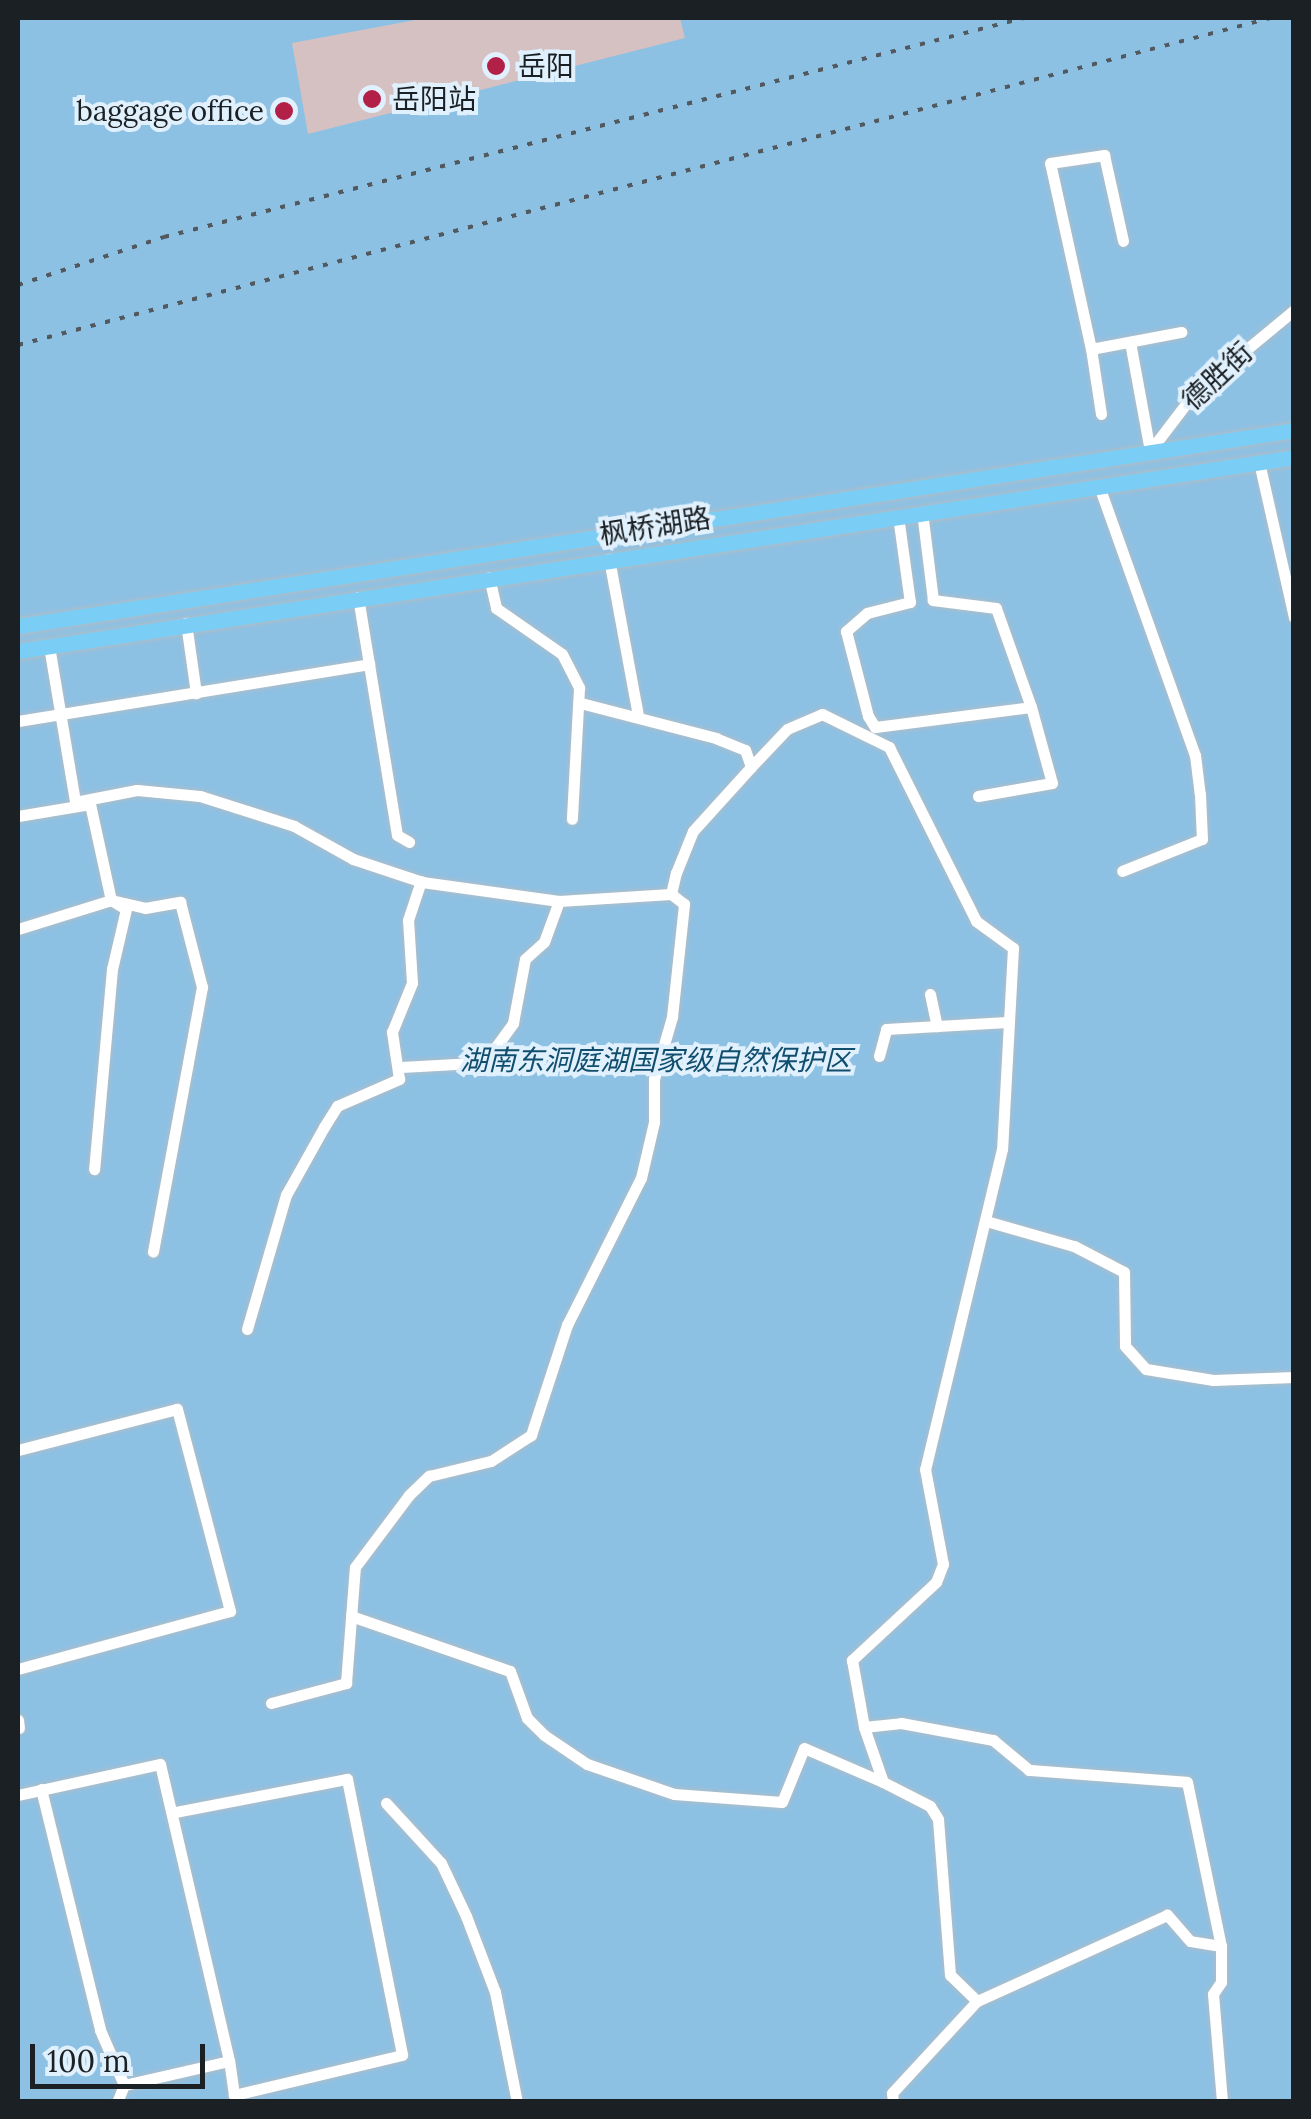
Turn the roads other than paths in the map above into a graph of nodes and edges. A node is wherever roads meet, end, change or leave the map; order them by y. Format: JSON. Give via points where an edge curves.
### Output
{"nodes":[{"id":1,"x":1123,"y":241,"type":"dead end"},
{"id":2,"x":1294,"y":310,"type":"edge"},
{"id":3,"x":1181,"y":332,"type":"dead end"},
{"id":4,"x":1130,"y":342,"type":"junction"},
{"id":5,"x":1091,"y":349,"type":"junction"},
{"id":6,"x":1101,"y":414,"type":"dead end"},
{"id":7,"x":1294,"y":430,"type":"edge"},
{"id":8,"x":1150,"y":451,"type":"junction"},
{"id":9,"x":1294,"y":457,"type":"edge"},
{"id":10,"x":1259,"y":462,"type":"junction"},
{"id":11,"x":1099,"y":486,"type":"junction"},
{"id":12,"x":922,"y":512,"type":"junction"},
{"id":13,"x":898,"y":516,"type":"junction"},
{"id":14,"x":609,"y":559,"type":"junction"},
{"id":15,"x":489,"y":577,"type":"junction"},
{"id":16,"x":358,"y":597,"type":"junction"},
{"id":17,"x":937,"y":600,"type":"junction"},
{"id":18,"x":910,"y":602,"type":"junction"},
{"id":19,"x":1294,"y":617,"type":"edge"},
{"id":20,"x":186,"y":623,"type":"junction"},
{"id":21,"x":18,"y":626,"type":"edge"},
{"id":22,"x":49,"y":646,"type":"junction"},
{"id":23,"x":18,"y":651,"type":"edge"},
{"id":24,"x":369,"y":664,"type":"junction"},
{"id":25,"x":196,"y":693,"type":"junction"},
{"id":26,"x":581,"y":703,"type":"junction"},
{"id":27,"x":1031,"y":706,"type":"junction"},
{"id":28,"x":60,"y":715,"type":"junction"},
{"id":29,"x":638,"y":716,"type":"junction"},
{"id":30,"x":18,"y":722,"type":"edge"},
{"id":31,"x":751,"y":767,"type":"junction"},
{"id":32,"x":978,"y":796,"type":"dead end"},
{"id":33,"x":75,"y":802,"type":"junction"},
{"id":34,"x":18,"y":816,"type":"edge"},
{"id":35,"x":572,"y":819,"type":"dead end"},
{"id":36,"x":409,"y":842,"type":"dead end"},
{"id":37,"x":1122,"y":870,"type":"dead end"},
{"id":38,"x":421,"y":882,"type":"junction"},
{"id":39,"x":671,"y":894,"type":"junction"},
{"id":40,"x":110,"y":900,"type":"junction"},
{"id":41,"x":559,"y":901,"type":"junction"},
{"id":42,"x":18,"y":928,"type":"edge"},
{"id":43,"x":930,"y":994,"type":"dead end"},
{"id":44,"x":1007,"y":1022,"type":"junction"},
{"id":45,"x":936,"y":1026,"type":"junction"},
{"id":46,"x":879,"y":1056,"type":"dead end"},
{"id":47,"x":401,"y":1067,"type":"junction"},
{"id":48,"x":94,"y":1168,"type":"dead end"},
{"id":49,"x":986,"y":1221,"type":"junction"},
{"id":50,"x":153,"y":1252,"type":"dead end"},
{"id":51,"x":247,"y":1329,"type":"dead end"},
{"id":52,"x":1294,"y":1377,"type":"edge"},
{"id":53,"x":18,"y":1450,"type":"edge"},
{"id":54,"x":351,"y":1616,"type":"junction"},
{"id":55,"x":18,"y":1670,"type":"edge"},
{"id":56,"x":270,"y":1703,"type":"dead end"},
{"id":57,"x":18,"y":1720,"type":"edge"},
{"id":58,"x":864,"y":1727,"type":"junction"},
{"id":59,"x":19,"y":1728,"type":"edge"},
{"id":60,"x":883,"y":1782,"type":"junction"},
{"id":61,"x":40,"y":1789,"type":"junction"},
{"id":62,"x":18,"y":1795,"type":"edge"},
{"id":63,"x":386,"y":1803,"type":"dead end"},
{"id":64,"x":175,"y":1812,"type":"junction"},
{"id":65,"x":1221,"y":1946,"type":"junction"},
{"id":66,"x":977,"y":2001,"type":"junction"},
{"id":67,"x":229,"y":2061,"type":"junction"},
{"id":68,"x":124,"y":2085,"type":"junction"},
{"id":69,"x":116,"y":2102,"type":"edge"},
{"id":70,"x":517,"y":2102,"type":"edge"},
{"id":71,"x":894,"y":2102,"type":"edge"},
{"id":72,"x":1222,"y":2102,"type":"edge"}],
"edges":[{"from":1,"to":5,"type":"street","via":[[1104,156],[1050,164]]},
{"from":2,"to":8,"type":"street","name":"德胜街","via":[[1195,392]]},
{"from":3,"to":4,"type":"street"},
{"from":4,"to":5,"type":"street"},
{"from":4,"to":8,"type":"street"},
{"from":5,"to":6,"type":"street"},
{"from":7,"to":8,"type":"main road","name":"枫桥湖路"},
{"from":8,"to":21,"type":"main road","name":"枫桥湖路"},
{"from":9,"to":10,"type":"main road","name":"枫桥湖路"},
{"from":10,"to":11,"type":"main road","name":"枫桥湖路"},
{"from":10,"to":19,"type":"street"},
{"from":11,"to":12,"type":"main road","name":"枫桥湖路"},
{"from":11,"to":37,"type":"street","via":[[1195,755],[1200,794],[1202,839],[1167,859]]},
{"from":12,"to":13,"type":"main road","name":"枫桥湖路"},
{"from":12,"to":17,"type":"street"},
{"from":13,"to":14,"type":"main road","name":"枫桥湖路"},
{"from":13,"to":18,"type":"street"},
{"from":14,"to":15,"type":"main road","name":"枫桥湖路"},
{"from":14,"to":29,"type":"street"},
{"from":15,"to":16,"type":"main road","name":"枫桥湖路"},
{"from":15,"to":26,"type":"street","via":[[496,608],[562,654]]},
{"from":16,"to":20,"type":"main road","name":"枫桥湖路"},
{"from":16,"to":24,"type":"street"},
{"from":17,"to":18,"type":"street"},
{"from":17,"to":27,"type":"street","via":[[996,608]]},
{"from":18,"to":27,"type":"street","via":[[868,613],[846,632],[876,727]]},
{"from":20,"to":22,"type":"main road","name":"枫桥湖路"},
{"from":20,"to":25,"type":"street"},
{"from":22,"to":23,"type":"main road","name":"枫桥湖路"},
{"from":22,"to":28,"type":"street"},
{"from":24,"to":25,"type":"street"},
{"from":24,"to":36,"type":"street","via":[[397,835]]},
{"from":25,"to":28,"type":"street"},
{"from":26,"to":29,"type":"street"},
{"from":26,"to":35,"type":"street"},
{"from":27,"to":32,"type":"street","via":[[1052,784]]},
{"from":28,"to":30,"type":"street"},
{"from":28,"to":33,"type":"street"},
{"from":29,"to":31,"type":"street","via":[[744,750]]},
{"from":31,"to":39,"type":"street","via":[[693,831]]},
{"from":31,"to":44,"type":"street","via":[[787,730],[822,714],[889,747],[976,922],[1013,948]]},
{"from":33,"to":34,"type":"street"},
{"from":33,"to":38,"type":"street","via":[[137,790],[200,796],[294,826],[353,859]]},
{"from":33,"to":40,"type":"street","via":[[95,812]]},
{"from":38,"to":41,"type":"street"},
{"from":38,"to":47,"type":"street","via":[[408,920],[412,983],[392,1032]]},
{"from":39,"to":41,"type":"street"},
{"from":39,"to":54,"type":"street","via":[[684,904],[672,1016],[654,1079],[641,1178],[566,1325],[548,1400],[516,1446],[429,1476],[409,1494],[354,1568]]},
{"from":40,"to":42,"type":"street"},
{"from":40,"to":48,"type":"street","via":[[126,909],[112,969]]},
{"from":40,"to":50,"type":"street","via":[[145,908],[180,902],[202,987]]},
{"from":41,"to":47,"type":"street","via":[[544,942],[525,959],[513,1023],[494,1048],[474,1063]]},
{"from":43,"to":45,"type":"street"},
{"from":44,"to":45,"type":"street"},
{"from":44,"to":49,"type":"street","via":[[1002,1150]]},
{"from":45,"to":46,"type":"street","via":[[886,1029]]},
{"from":47,"to":51,"type":"street","via":[[398,1080],[337,1106],[324,1126],[286,1195]]},
{"from":49,"to":52,"type":"street","via":[[1074,1246],[1124,1272],[1125,1346],[1146,1369],[1213,1380]]},
{"from":49,"to":58,"type":"street","via":[[926,1468],[944,1564],[936,1582],[852,1660]]},
{"from":53,"to":55,"type":"street","via":[[178,1409],[230,1611]]},
{"from":54,"to":56,"type":"street","via":[[346,1683]]},
{"from":54,"to":60,"type":"street","via":[[510,1671],[527,1718],[544,1735],[586,1764],[674,1794],[782,1802],[804,1748]]},
{"from":57,"to":59,"type":"street"},
{"from":58,"to":60,"type":"street"},
{"from":58,"to":65,"type":"street","via":[[901,1723],[993,1740],[1029,1770],[1187,1782]]},
{"from":60,"to":66,"type":"street","via":[[930,1806],[938,1819],[950,1975]]},
{"from":61,"to":62,"type":"street"},
{"from":61,"to":64,"type":"street","via":[[160,1764]]},
{"from":61,"to":68,"type":"street","via":[[100,2030]]},
{"from":63,"to":70,"type":"street","via":[[440,1863],[466,1916],[495,1992]]},
{"from":64,"to":67,"type":"street"},
{"from":64,"to":67,"type":"street","via":[[347,1779],[402,2054],[234,2094]]},
{"from":65,"to":66,"type":"street","via":[[1190,1941],[1167,1915]]},
{"from":65,"to":72,"type":"street","via":[[1221,1982],[1213,1994]]},
{"from":66,"to":71,"type":"street","via":[[892,2092]]},
{"from":67,"to":68,"type":"street"},
{"from":68,"to":69,"type":"street"}]}
